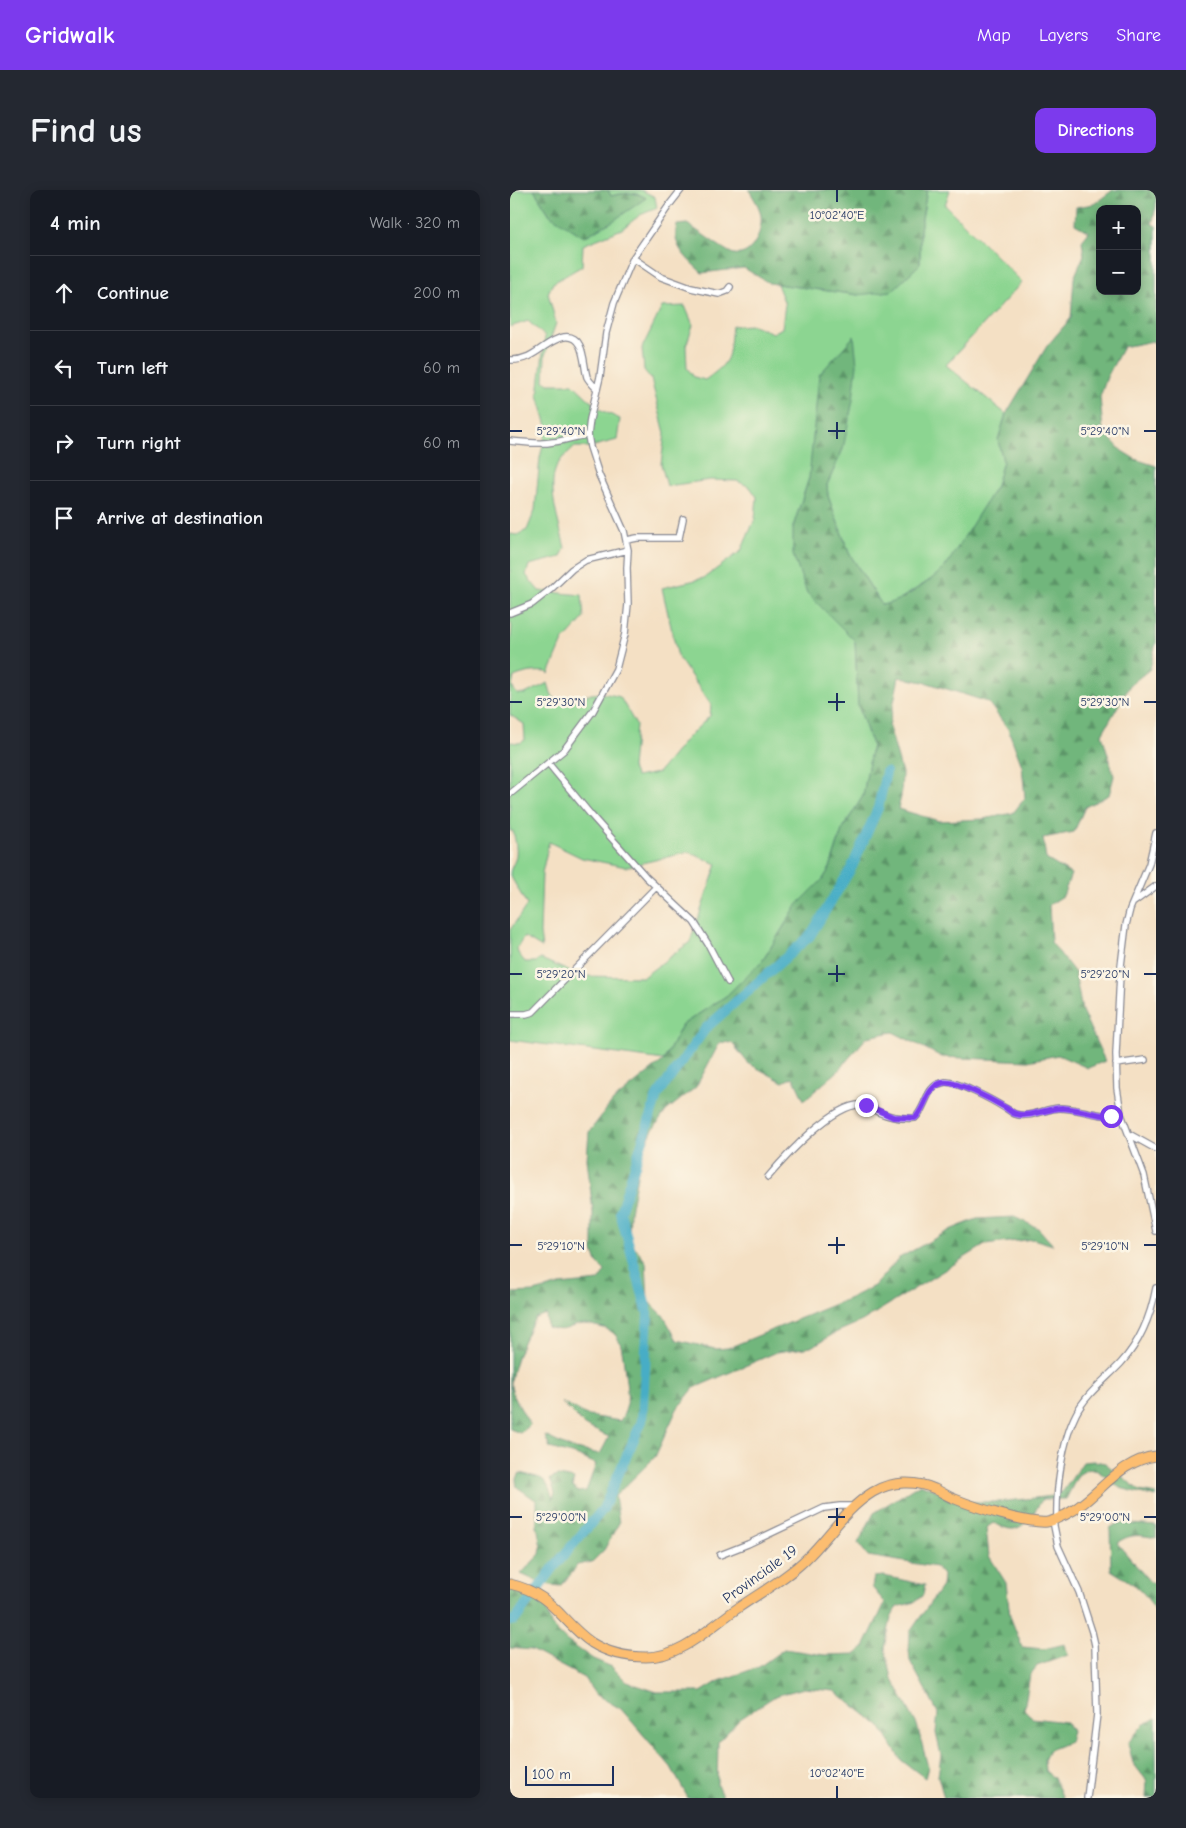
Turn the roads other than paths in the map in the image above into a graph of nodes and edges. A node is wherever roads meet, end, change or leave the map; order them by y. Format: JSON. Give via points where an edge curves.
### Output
{"nodes":[{"id":1,"x":681,"y":190,"type":"edge"},
{"id":2,"x":634,"y":258,"type":"junction"},
{"id":3,"x":730,"y":287,"type":"dead end"},
{"id":4,"x":510,"y":360,"type":"edge"},
{"id":5,"x":597,"y":389,"type":"junction"},
{"id":6,"x":588,"y":436,"type":"junction"},
{"id":7,"x":510,"y":441,"type":"edge"},
{"id":8,"x":683,"y":519,"type":"dead end"},
{"id":9,"x":626,"y":540,"type":"junction"},
{"id":10,"x":628,"y":550,"type":"junction"},
{"id":11,"x":510,"y":613,"type":"edge"},
{"id":12,"x":548,"y":763,"type":"junction"},
{"id":13,"x":510,"y":782,"type":"edge"},
{"id":14,"x":516,"y":787,"type":"junction"},
{"id":15,"x":510,"y":794,"type":"edge"},
{"id":16,"x":1156,"y":833,"type":"edge"},
{"id":17,"x":1156,"y":886,"type":"edge"},
{"id":18,"x":656,"y":887,"type":"junction"},
{"id":19,"x":1133,"y":903,"type":"junction"},
{"id":20,"x":728,"y":982,"type":"dead end"},
{"id":21,"x":510,"y":1014,"type":"edge"},
{"id":22,"x":1145,"y":1060,"type":"dead end"},
{"id":23,"x":1116,"y":1064,"type":"junction"},
{"id":24,"x":1121,"y":1114,"type":"junction"},
{"id":25,"x":1129,"y":1134,"type":"junction"},
{"id":26,"x":1156,"y":1149,"type":"edge"},
{"id":27,"x":768,"y":1177,"type":"dead end"},
{"id":28,"x":1156,"y":1232,"type":"edge"},
{"id":29,"x":1156,"y":1288,"type":"edge"},
{"id":30,"x":1156,"y":1456,"type":"edge"},
{"id":31,"x":854,"y":1506,"type":"junction"},
{"id":32,"x":1055,"y":1520,"type":"junction"},
{"id":33,"x":720,"y":1555,"type":"dead end"},
{"id":34,"x":510,"y":1584,"type":"edge"},
{"id":35,"x":1087,"y":1798,"type":"edge"}],
"edges":[{"from":1,"to":2,"type":"street"},
{"from":2,"to":3,"type":"street","via":[[661,277],[691,288],[718,294]]},
{"from":2,"to":5,"type":"street","via":[[614,304]]},
{"from":4,"to":5,"type":"street","via":[[528,358],[563,337],[570,338],[582,349],[588,379]]},
{"from":5,"to":6,"type":"street"},
{"from":6,"to":7,"type":"street","via":[[545,444]]},
{"from":6,"to":9,"type":"street","via":[[599,475]]},
{"from":8,"to":9,"type":"street","via":[[679,538]]},
{"from":9,"to":10,"type":"street"},
{"from":10,"to":11,"type":"street","via":[[586,560],[532,604]]},
{"from":10,"to":12,"type":"street","via":[[625,634],[616,669],[593,712],[564,750]]},
{"from":12,"to":14,"type":"street"},
{"from":12,"to":18,"type":"street"},
{"from":13,"to":14,"type":"street"},
{"from":14,"to":15,"type":"street"},
{"from":16,"to":19,"type":"street","via":[[1149,864]]},
{"from":17,"to":19,"type":"street"},
{"from":18,"to":20,"type":"street","via":[[694,922]]},
{"from":18,"to":21,"type":"street","via":[[533,1012]]},
{"from":19,"to":23,"type":"street","via":[[1123,938]]},
{"from":22,"to":23,"type":"street"},
{"from":23,"to":24,"type":"street"},
{"from":24,"to":25,"type":"street"},
{"from":24,"to":27,"type":"street","via":[[1097,1115],[1059,1108],[1015,1114],[945,1082],[930,1091],[915,1118],[893,1117],[866,1105],[857,1105],[831,1117],[814,1129]]},
{"from":25,"to":26,"type":"street"},
{"from":25,"to":28,"type":"street","via":[[1144,1175]]},
{"from":29,"to":32,"type":"street","via":[[1136,1344],[1076,1413],[1061,1471]]},
{"from":30,"to":32,"type":"main road","via":[[1142,1459],[1113,1476],[1083,1503]]},
{"from":31,"to":32,"type":"main road","name":"Provinciale 19","via":[[879,1489],[903,1482],[929,1486],[954,1499],[1014,1517]]},
{"from":31,"to":33,"type":"street","via":[[824,1508]]},
{"from":31,"to":34,"type":"main road","name":"Provinciale 19","via":[[796,1568],[694,1640],[661,1655],[633,1657],[600,1648],[544,1598]]},
{"from":32,"to":35,"type":"street","via":[[1058,1546],[1078,1592],[1095,1645],[1097,1714]]}]}
